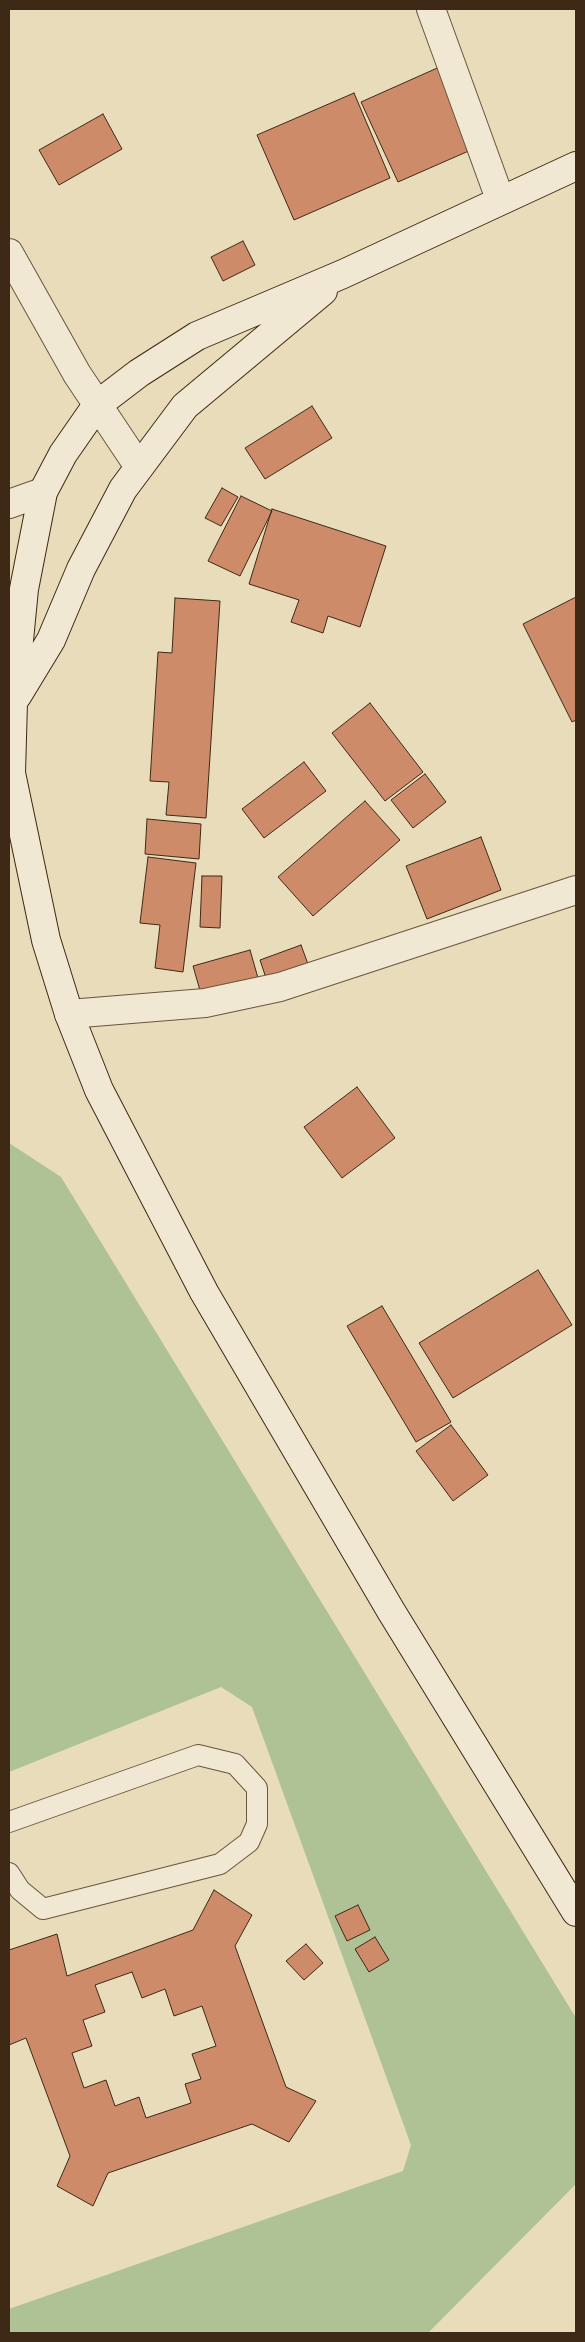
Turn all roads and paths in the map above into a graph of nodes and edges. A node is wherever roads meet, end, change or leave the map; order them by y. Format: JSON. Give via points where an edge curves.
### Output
{"nodes":[{"id":1,"x":431,"y":9,"type":"edge"},
{"id":2,"x":576,"y":166,"type":"edge"},
{"id":3,"x":500,"y":199,"type":"junction"},
{"id":4,"x":9,"y":253,"type":"edge"},
{"id":5,"x":342,"y":274,"type":"junction"},
{"id":6,"x":96,"y":405,"type":"junction"},
{"id":7,"x":139,"y":468,"type":"junction"},
{"id":8,"x":43,"y":492,"type":"junction"},
{"id":9,"x":9,"y":504,"type":"edge"},
{"id":10,"x":13,"y":702,"type":"junction"},
{"id":11,"x":11,"y":736,"type":"edge"},
{"id":12,"x":10,"y":775,"type":"edge"},
{"id":13,"x":576,"y":890,"type":"edge"},
{"id":14,"x":70,"y":1014,"type":"junction"},
{"id":15,"x":9,"y":1822,"type":"edge"},
{"id":16,"x":9,"y":1873,"type":"edge"},
{"id":17,"x":576,"y":1912,"type":"edge"}],
"edges":[{"from":1,"to":3,"type":"street"},
{"from":2,"to":3,"type":"street"},
{"from":3,"to":5,"type":"street"},
{"from":4,"to":6,"type":"street"},
{"from":5,"to":6,"type":"street","via":[[197,336]]},
{"from":5,"to":7,"type":"street","via":[[185,406]]},
{"from":6,"to":7,"type":"street"},
{"from":6,"to":8,"type":"street","via":[[63,454]]},
{"from":7,"to":10,"type":"street","via":[[124,488],[86,561],[52,640]]},
{"from":8,"to":9,"type":"street"},
{"from":8,"to":10,"type":"street","via":[[24,589]]},
{"from":10,"to":11,"type":"street"},
{"from":11,"to":12,"type":"street"},
{"from":12,"to":14,"type":"street","via":[[46,940]]},
{"from":13,"to":14,"type":"street","via":[[280,987],[205,1003]]},
{"from":14,"to":17,"type":"street","via":[[99,1090],[204,1292],[386,1603]]},
{"from":15,"to":16,"type":"lane","via":[[198,1755],[235,1764],[256,1788],[257,1824],[249,1842],[220,1864],[43,1909],[20,1890]]}]}
